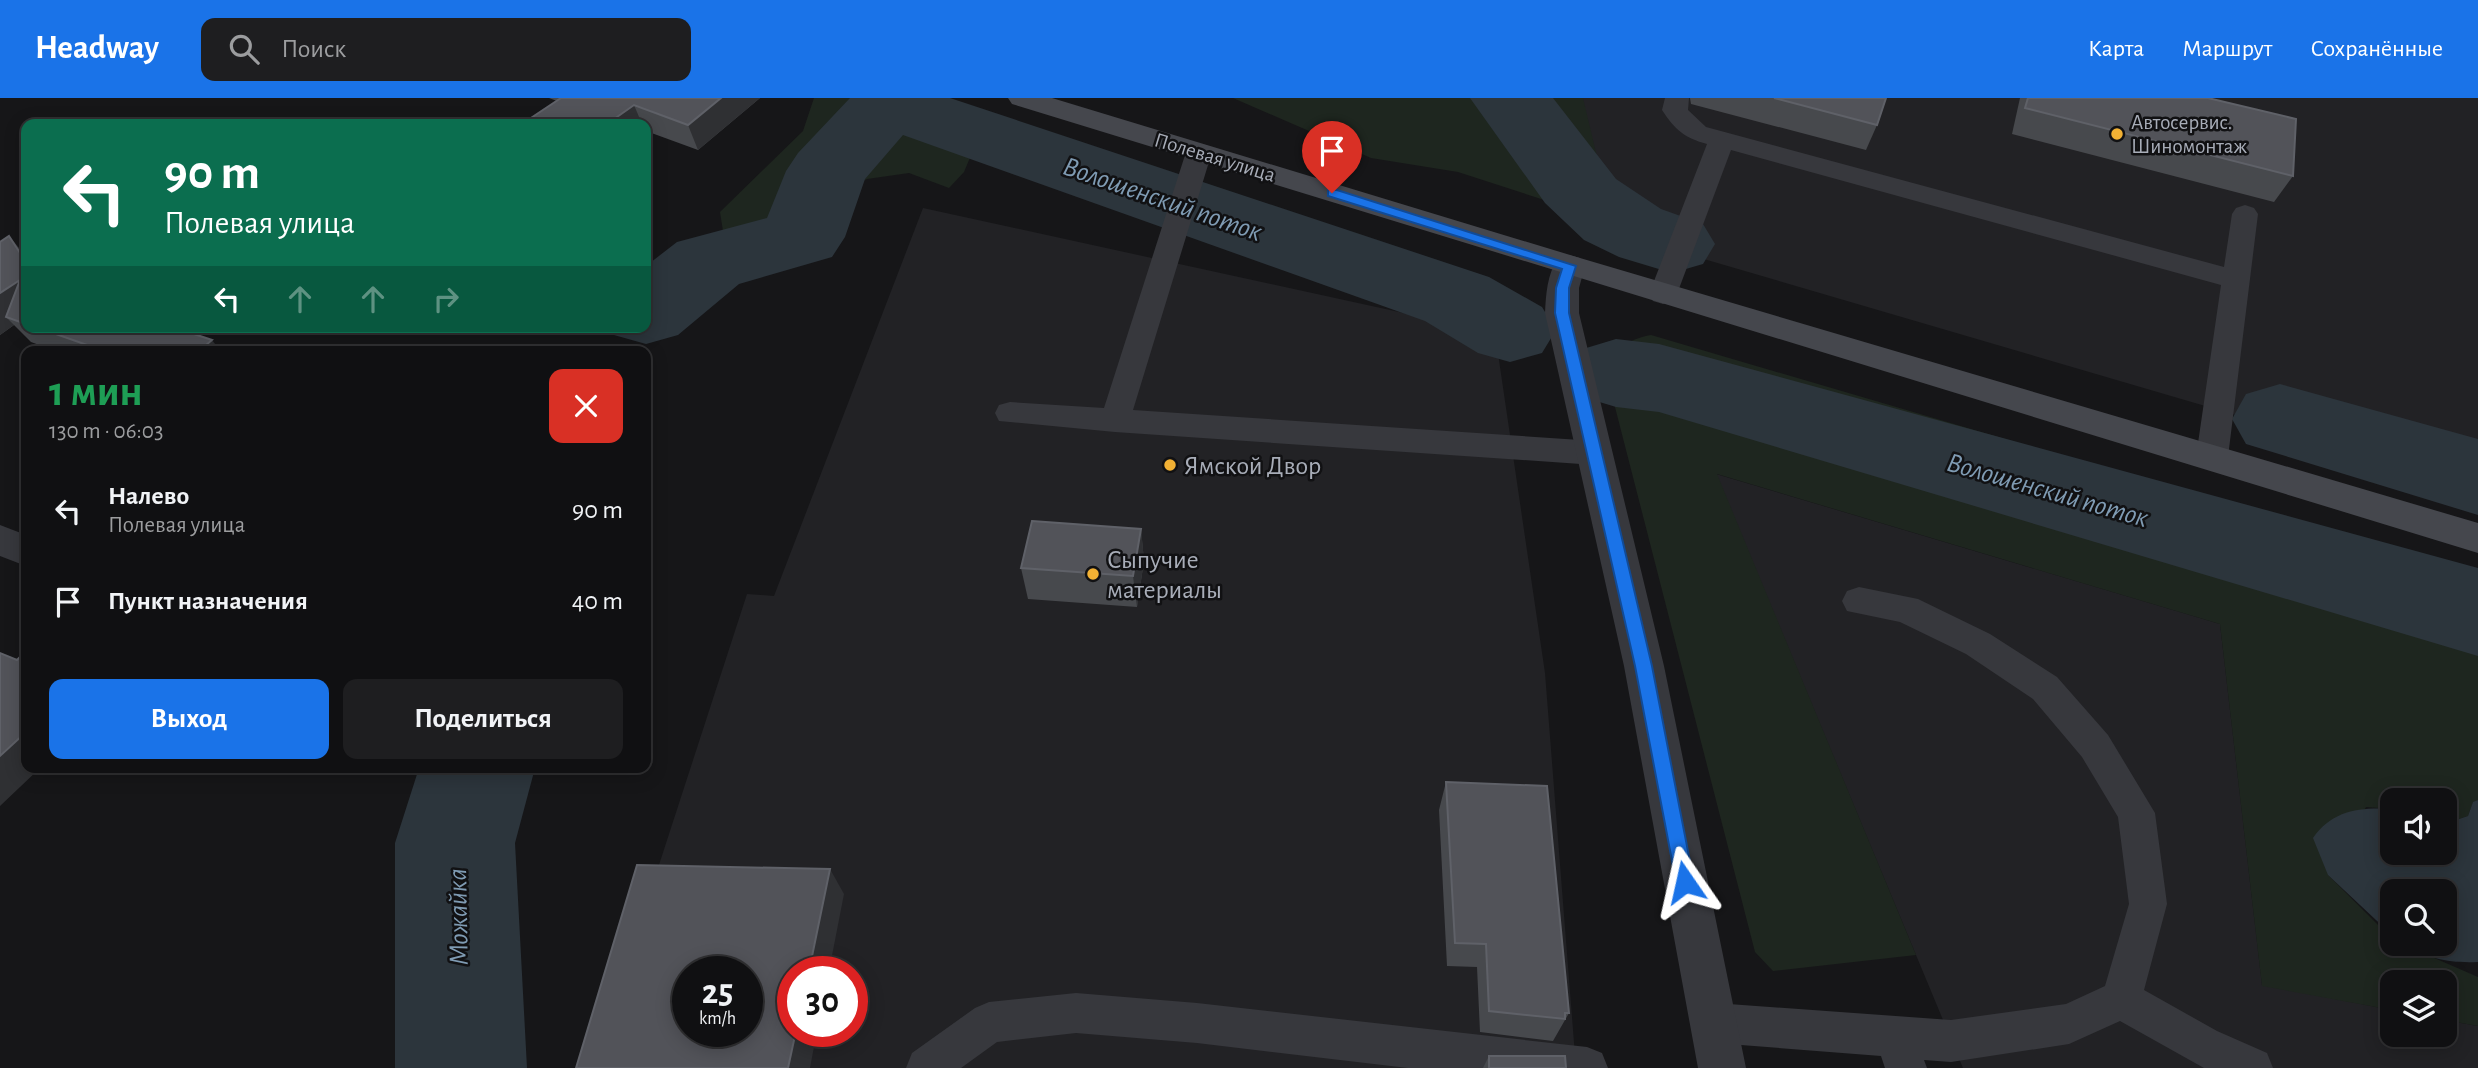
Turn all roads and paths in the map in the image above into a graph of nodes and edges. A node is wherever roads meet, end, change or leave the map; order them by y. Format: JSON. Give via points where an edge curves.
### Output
{"nodes":[{"id":1,"x":1022,"y":98,"type":"edge"},
{"id":2,"x":1676,"y":98,"type":"edge"},
{"id":3,"x":1722,"y":139,"type":"junction"},
{"id":4,"x":1199,"y":152,"type":"junction"},
{"id":5,"x":2245,"y":214,"type":"dead end"},
{"id":6,"x":1569,"y":266,"type":"junction"},
{"id":7,"x":2235,"y":279,"type":"junction"},
{"id":8,"x":1662,"y":294,"type":"junction"},
{"id":9,"x":1010,"y":413,"type":"dead end"},
{"id":10,"x":1115,"y":421,"type":"junction"},
{"id":11,"x":1595,"y":453,"type":"junction"},
{"id":12,"x":2213,"y":457,"type":"junction"},
{"id":13,"x":2478,"y":537,"type":"edge"},
{"id":14,"x":0,"y":540,"type":"edge"},
{"id":15,"x":21,"y":549,"type":"edge"},
{"id":16,"x":1858,"y":601,"type":"dead end"},
{"id":17,"x":2121,"y":999,"type":"junction"},
{"id":18,"x":1715,"y":1023,"type":"junction"},
{"id":19,"x":1901,"y":1052,"type":"edge"},
{"id":20,"x":927,"y":1068,"type":"edge"},
{"id":21,"x":1587,"y":1068,"type":"edge"},
{"id":22,"x":1723,"y":1068,"type":"edge"},
{"id":23,"x":2252,"y":1068,"type":"edge"}],
"edges":[{"from":1,"to":4,"type":"main road","name":"Полевая улица"},
{"from":2,"to":3,"type":"lane","via":[[1675,110],[1683,123],[1697,133]]},
{"from":3,"to":7,"type":"lane"},
{"from":3,"to":8,"type":"lane"},
{"from":4,"to":6,"type":"main road","name":"Полевая улица"},
{"from":4,"to":10,"type":"lane"},
{"from":5,"to":7,"type":"lane"},
{"from":6,"to":8,"type":"main road","name":"Полевая улица"},
{"from":6,"to":11,"type":"street","via":[[1562,313]]},
{"from":7,"to":12,"type":"lane"},
{"from":8,"to":12,"type":"main road","name":"Полевая улица"},
{"from":9,"to":10,"type":"lane"},
{"from":10,"to":11,"type":"lane"},
{"from":11,"to":18,"type":"street","via":[[1644,666]]},
{"from":12,"to":13,"type":"main road","name":"Полевая улица"},
{"from":14,"to":15,"type":"street"},
{"from":16,"to":17,"type":"lane","via":[[1906,609],[1978,644],[2045,688],[2095,746],[2136,813],[2148,904]]},
{"from":17,"to":19,"type":"lane","via":[[2069,1024]]},
{"from":17,"to":23,"type":"lane","via":[[2202,1046]]},
{"from":18,"to":19,"type":"lane"},
{"from":18,"to":22,"type":"street"},
{"from":20,"to":21,"type":"lane","via":[[989,1022],[1076,1013]]}]}
